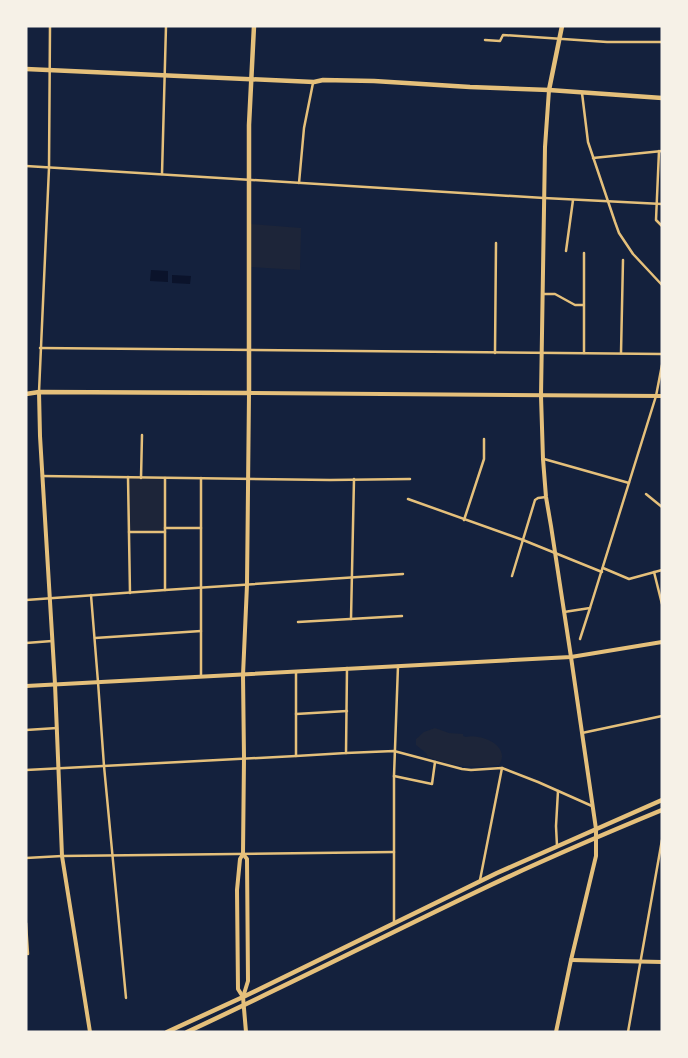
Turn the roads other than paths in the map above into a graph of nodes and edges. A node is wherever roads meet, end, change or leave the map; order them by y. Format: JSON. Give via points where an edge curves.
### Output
{"nodes":[{"id":1,"x":50,"y":26,"type":"edge"},
{"id":2,"x":166,"y":26,"type":"edge"},
{"id":3,"x":254,"y":26,"type":"edge"},
{"id":4,"x":562,"y":26,"type":"edge"},
{"id":5,"x":559,"y":39,"type":"junction"},
{"id":6,"x":485,"y":40,"type":"dead end"},
{"id":7,"x":662,"y":42,"type":"edge"},
{"id":8,"x":26,"y":69,"type":"edge"},
{"id":9,"x":50,"y":70,"type":"junction"},
{"id":10,"x":166,"y":75,"type":"junction"},
{"id":11,"x":251,"y":79,"type":"junction"},
{"id":12,"x":314,"y":82,"type":"junction"},
{"id":13,"x":549,"y":90,"type":"junction"},
{"id":14,"x":582,"y":92,"type":"junction"},
{"id":15,"x":662,"y":98,"type":"edge"},
{"id":16,"x":660,"y":151,"type":"edge"},
{"id":17,"x":593,"y":158,"type":"junction"},
{"id":18,"x":26,"y":166,"type":"edge"},
{"id":19,"x":49,"y":168,"type":"junction"},
{"id":20,"x":162,"y":174,"type":"junction"},
{"id":21,"x":660,"y":177,"type":"edge"},
{"id":22,"x":249,"y":180,"type":"junction"},
{"id":23,"x":299,"y":183,"type":"junction"},
{"id":24,"x":544,"y":198,"type":"junction"},
{"id":25,"x":573,"y":200,"type":"junction"},
{"id":26,"x":607,"y":201,"type":"junction"},
{"id":27,"x":657,"y":204,"type":"junction"},
{"id":28,"x":662,"y":204,"type":"edge"},
{"id":29,"x":662,"y":226,"type":"edge"},
{"id":30,"x":496,"y":242,"type":"dead end"},
{"id":31,"x":566,"y":251,"type":"dead end"},
{"id":32,"x":584,"y":253,"type":"dead end"},
{"id":33,"x":623,"y":260,"type":"dead end"},
{"id":34,"x":662,"y":285,"type":"edge"},
{"id":35,"x":543,"y":294,"type":"junction"},
{"id":36,"x":584,"y":305,"type":"junction"},
{"id":37,"x":40,"y":348,"type":"junction"},
{"id":38,"x":249,"y":350,"type":"junction"},
{"id":39,"x":542,"y":352,"type":"junction"},
{"id":40,"x":495,"y":353,"type":"junction"},
{"id":41,"x":584,"y":353,"type":"junction"},
{"id":42,"x":621,"y":353,"type":"junction"},
{"id":43,"x":662,"y":354,"type":"edge"},
{"id":44,"x":662,"y":365,"type":"edge"},
{"id":45,"x":39,"y":392,"type":"junction"},
{"id":46,"x":249,"y":393,"type":"junction"},
{"id":47,"x":26,"y":394,"type":"edge"},
{"id":48,"x":541,"y":396,"type":"junction"},
{"id":49,"x":656,"y":396,"type":"junction"},
{"id":50,"x":662,"y":396,"type":"edge"},
{"id":51,"x":142,"y":436,"type":"dead end"},
{"id":52,"x":484,"y":439,"type":"dead end"},
{"id":53,"x":544,"y":459,"type":"junction"},
{"id":54,"x":42,"y":476,"type":"junction"},
{"id":55,"x":128,"y":478,"type":"junction"},
{"id":56,"x":141,"y":478,"type":"junction"},
{"id":57,"x":165,"y":478,"type":"junction"},
{"id":58,"x":201,"y":478,"type":"junction"},
{"id":59,"x":248,"y":478,"type":"junction"},
{"id":60,"x":354,"y":479,"type":"junction"},
{"id":61,"x":410,"y":479,"type":"dead end"},
{"id":62,"x":629,"y":482,"type":"junction"},
{"id":63,"x":646,"y":494,"type":"dead end"},
{"id":64,"x":546,"y":497,"type":"junction"},
{"id":65,"x":408,"y":499,"type":"dead end"},
{"id":66,"x":662,"y":507,"type":"edge"},
{"id":67,"x":464,"y":520,"type":"junction"},
{"id":68,"x":201,"y":528,"type":"junction"},
{"id":69,"x":165,"y":530,"type":"junction"},
{"id":70,"x":129,"y":532,"type":"junction"},
{"id":71,"x":523,"y":540,"type":"junction"},
{"id":72,"x":555,"y":553,"type":"junction"},
{"id":73,"x":602,"y":570,"type":"junction"},
{"id":74,"x":662,"y":570,"type":"edge"},
{"id":75,"x":654,"y":572,"type":"junction"},
{"id":76,"x":403,"y":574,"type":"dead end"},
{"id":77,"x":512,"y":576,"type":"dead end"},
{"id":78,"x":352,"y":578,"type":"junction"},
{"id":79,"x":247,"y":585,"type":"junction"},
{"id":80,"x":201,"y":588,"type":"junction"},
{"id":81,"x":165,"y":590,"type":"junction"},
{"id":82,"x":130,"y":593,"type":"junction"},
{"id":83,"x":91,"y":595,"type":"junction"},
{"id":84,"x":49,"y":598,"type":"junction"},
{"id":85,"x":26,"y":600,"type":"edge"},
{"id":86,"x":662,"y":604,"type":"edge"},
{"id":87,"x":590,"y":608,"type":"junction"},
{"id":88,"x":564,"y":612,"type":"junction"},
{"id":89,"x":402,"y":616,"type":"dead end"},
{"id":90,"x":351,"y":619,"type":"junction"},
{"id":91,"x":298,"y":622,"type":"dead end"},
{"id":92,"x":200,"y":631,"type":"junction"},
{"id":93,"x":95,"y":638,"type":"junction"},
{"id":94,"x":580,"y":639,"type":"dead end"},
{"id":95,"x":52,"y":641,"type":"junction"},
{"id":96,"x":662,"y":642,"type":"edge"},
{"id":97,"x":26,"y":643,"type":"edge"},
{"id":98,"x":571,"y":656,"type":"junction"},
{"id":99,"x":398,"y":666,"type":"junction"},
{"id":100,"x":347,"y":668,"type":"junction"},
{"id":101,"x":296,"y":672,"type":"junction"},
{"id":102,"x":243,"y":675,"type":"junction"},
{"id":103,"x":201,"y":677,"type":"junction"},
{"id":104,"x":98,"y":682,"type":"junction"},
{"id":105,"x":55,"y":684,"type":"junction"},
{"id":106,"x":26,"y":686,"type":"edge"},
{"id":107,"x":347,"y":712,"type":"junction"},
{"id":108,"x":296,"y":714,"type":"junction"},
{"id":109,"x":662,"y":716,"type":"edge"},
{"id":110,"x":56,"y":728,"type":"junction"},
{"id":111,"x":26,"y":730,"type":"edge"},
{"id":112,"x":582,"y":733,"type":"junction"},
{"id":113,"x":394,"y":751,"type":"junction"},
{"id":114,"x":346,"y":753,"type":"junction"},
{"id":115,"x":296,"y":756,"type":"junction"},
{"id":116,"x":244,"y":758,"type":"junction"},
{"id":117,"x":435,"y":762,"type":"junction"},
{"id":118,"x":104,"y":766,"type":"junction"},
{"id":119,"x":502,"y":768,"type":"junction"},
{"id":120,"x":58,"y":769,"type":"junction"},
{"id":121,"x":26,"y":770,"type":"edge"},
{"id":122,"x":394,"y":776,"type":"junction"},
{"id":123,"x":558,"y":791,"type":"junction"},
{"id":124,"x":662,"y":800,"type":"edge"},
{"id":125,"x":593,"y":807,"type":"junction"},
{"id":126,"x":662,"y":810,"type":"edge"},
{"id":127,"x":596,"y":829,"type":"junction"},
{"id":128,"x":596,"y":837,"type":"junction"},
{"id":129,"x":662,"y":840,"type":"edge"},
{"id":130,"x":557,"y":846,"type":"junction"},
{"id":131,"x":394,"y":852,"type":"junction"},
{"id":132,"x":243,"y":854,"type":"junction"},
{"id":133,"x":62,"y":856,"type":"junction"},
{"id":134,"x":113,"y":856,"type":"junction"},
{"id":135,"x":26,"y":858,"type":"edge"},
{"id":136,"x":479,"y":882,"type":"junction"},
{"id":137,"x":26,"y":923,"type":"edge"},
{"id":138,"x":394,"y":924,"type":"junction"},
{"id":139,"x":28,"y":954,"type":"dead end"},
{"id":140,"x":571,"y":960,"type":"junction"},
{"id":141,"x":640,"y":961,"type":"junction"},
{"id":142,"x":662,"y":962,"type":"edge"},
{"id":143,"x":243,"y":997,"type":"junction"},
{"id":144,"x":126,"y":998,"type":"dead end"},
{"id":145,"x":244,"y":1006,"type":"junction"},
{"id":146,"x":90,"y":1032,"type":"edge"},
{"id":147,"x":168,"y":1032,"type":"edge"},
{"id":148,"x":187,"y":1032,"type":"edge"},
{"id":149,"x":246,"y":1032,"type":"edge"},
{"id":150,"x":556,"y":1032,"type":"edge"},
{"id":151,"x":628,"y":1032,"type":"edge"}],
"edges":[{"from":1,"to":9,"type":"street"},
{"from":2,"to":10,"type":"street"},
{"from":3,"to":11,"type":"main road"},
{"from":4,"to":5,"type":"main road"},
{"from":5,"to":6,"type":"street","via":[[503,35],[500,41]]},
{"from":5,"to":7,"type":"street"},
{"from":5,"to":13,"type":"main road"},
{"from":8,"to":9,"type":"main road"},
{"from":9,"to":10,"type":"main road"},
{"from":9,"to":19,"type":"street"},
{"from":10,"to":11,"type":"main road"},
{"from":10,"to":20,"type":"street"},
{"from":11,"to":12,"type":"main road"},
{"from":11,"to":22,"type":"main road"},
{"from":12,"to":13,"type":"main road","via":[[374,81]]},
{"from":12,"to":23,"type":"street","via":[[304,128]]},
{"from":13,"to":14,"type":"main road"},
{"from":13,"to":24,"type":"street"},
{"from":14,"to":15,"type":"main road"},
{"from":14,"to":17,"type":"street"},
{"from":16,"to":17,"type":"street"},
{"from":16,"to":21,"type":"street"},
{"from":17,"to":26,"type":"street"},
{"from":18,"to":19,"type":"street"},
{"from":19,"to":20,"type":"street"},
{"from":19,"to":37,"type":"street"},
{"from":20,"to":22,"type":"street"},
{"from":21,"to":27,"type":"street"},
{"from":22,"to":23,"type":"street"},
{"from":22,"to":38,"type":"main road"},
{"from":23,"to":24,"type":"street"},
{"from":24,"to":25,"type":"street"},
{"from":24,"to":35,"type":"street"},
{"from":25,"to":26,"type":"street"},
{"from":25,"to":31,"type":"street"},
{"from":26,"to":27,"type":"street"},
{"from":26,"to":34,"type":"street","via":[[626,244]]},
{"from":27,"to":28,"type":"street"},
{"from":27,"to":29,"type":"street","via":[[656,220]]},
{"from":30,"to":40,"type":"street"},
{"from":32,"to":36,"type":"street"},
{"from":33,"to":42,"type":"street"},
{"from":35,"to":36,"type":"street","via":[[555,294],[575,305]]},
{"from":35,"to":39,"type":"street"},
{"from":36,"to":41,"type":"street"},
{"from":37,"to":38,"type":"street"},
{"from":37,"to":45,"type":"street"},
{"from":38,"to":40,"type":"street"},
{"from":38,"to":46,"type":"main road"},
{"from":39,"to":40,"type":"street"},
{"from":39,"to":41,"type":"street"},
{"from":39,"to":48,"type":"street"},
{"from":41,"to":42,"type":"street"},
{"from":42,"to":43,"type":"street"},
{"from":44,"to":49,"type":"street"},
{"from":45,"to":46,"type":"main road"},
{"from":45,"to":47,"type":"main road"},
{"from":45,"to":54,"type":"street"},
{"from":46,"to":48,"type":"street"},
{"from":46,"to":59,"type":"street"},
{"from":48,"to":49,"type":"street"},
{"from":48,"to":53,"type":"street"},
{"from":49,"to":50,"type":"street"},
{"from":49,"to":62,"type":"street"},
{"from":51,"to":56,"type":"street"},
{"from":52,"to":67,"type":"street","via":[[484,460]]},
{"from":53,"to":62,"type":"street"},
{"from":53,"to":64,"type":"street"},
{"from":54,"to":55,"type":"street"},
{"from":54,"to":84,"type":"street"},
{"from":55,"to":56,"type":"street"},
{"from":55,"to":70,"type":"street"},
{"from":56,"to":57,"type":"street"},
{"from":57,"to":58,"type":"street"},
{"from":57,"to":69,"type":"street"},
{"from":58,"to":59,"type":"street"},
{"from":58,"to":68,"type":"street"},
{"from":59,"to":60,"type":"street"},
{"from":59,"to":79,"type":"street"},
{"from":60,"to":61,"type":"street"},
{"from":60,"to":78,"type":"street"},
{"from":62,"to":73,"type":"street"},
{"from":63,"to":66,"type":"street"},
{"from":64,"to":71,"type":"street","via":[[535,500]]},
{"from":64,"to":72,"type":"street"},
{"from":65,"to":67,"type":"street"},
{"from":67,"to":71,"type":"street"},
{"from":68,"to":69,"type":"street"},
{"from":68,"to":80,"type":"street"},
{"from":69,"to":70,"type":"street"},
{"from":69,"to":81,"type":"street"},
{"from":70,"to":82,"type":"street"},
{"from":71,"to":72,"type":"street"},
{"from":71,"to":77,"type":"street"},
{"from":72,"to":73,"type":"street"},
{"from":72,"to":88,"type":"street"},
{"from":73,"to":75,"type":"street","via":[[630,579]]},
{"from":73,"to":87,"type":"street"},
{"from":74,"to":75,"type":"street"},
{"from":75,"to":86,"type":"street"},
{"from":76,"to":78,"type":"street"},
{"from":78,"to":79,"type":"street"},
{"from":78,"to":90,"type":"street"},
{"from":79,"to":80,"type":"street"},
{"from":79,"to":102,"type":"street"},
{"from":80,"to":81,"type":"street"},
{"from":80,"to":92,"type":"street"},
{"from":81,"to":82,"type":"street"},
{"from":82,"to":83,"type":"street"},
{"from":83,"to":84,"type":"street"},
{"from":83,"to":93,"type":"street"},
{"from":84,"to":85,"type":"street"},
{"from":84,"to":95,"type":"street"},
{"from":87,"to":88,"type":"street"},
{"from":87,"to":94,"type":"street"},
{"from":88,"to":98,"type":"street"},
{"from":89,"to":90,"type":"street"},
{"from":90,"to":91,"type":"street"},
{"from":92,"to":93,"type":"street"},
{"from":92,"to":103,"type":"street"},
{"from":93,"to":104,"type":"street"},
{"from":95,"to":97,"type":"street"},
{"from":95,"to":105,"type":"street"},
{"from":96,"to":98,"type":"street"},
{"from":98,"to":99,"type":"street"},
{"from":98,"to":112,"type":"street"},
{"from":99,"to":100,"type":"street"},
{"from":99,"to":113,"type":"street"},
{"from":100,"to":101,"type":"street"},
{"from":100,"to":107,"type":"street"},
{"from":101,"to":102,"type":"street"},
{"from":101,"to":108,"type":"street"},
{"from":102,"to":103,"type":"street"},
{"from":102,"to":116,"type":"street"},
{"from":103,"to":104,"type":"street"},
{"from":104,"to":105,"type":"street"},
{"from":104,"to":118,"type":"street"},
{"from":105,"to":106,"type":"street"},
{"from":105,"to":110,"type":"street"},
{"from":107,"to":108,"type":"street"},
{"from":107,"to":114,"type":"street"},
{"from":108,"to":115,"type":"street"},
{"from":109,"to":112,"type":"street"},
{"from":110,"to":111,"type":"street"},
{"from":110,"to":120,"type":"street"},
{"from":112,"to":125,"type":"street"},
{"from":113,"to":114,"type":"street"},
{"from":113,"to":117,"type":"street"},
{"from":113,"to":122,"type":"street"},
{"from":114,"to":115,"type":"street"},
{"from":115,"to":116,"type":"street"},
{"from":116,"to":118,"type":"street"},
{"from":116,"to":132,"type":"street"},
{"from":117,"to":119,"type":"street","via":[[471,770]]},
{"from":117,"to":122,"type":"street","via":[[432,784]]},
{"from":118,"to":120,"type":"street"},
{"from":118,"to":134,"type":"street"},
{"from":119,"to":123,"type":"street"},
{"from":119,"to":136,"type":"street"},
{"from":120,"to":121,"type":"street"},
{"from":120,"to":133,"type":"street"},
{"from":122,"to":131,"type":"street"},
{"from":123,"to":125,"type":"street"},
{"from":123,"to":130,"type":"street"},
{"from":124,"to":127,"type":"main road"},
{"from":125,"to":127,"type":"street"},
{"from":126,"to":128,"type":"main road"},
{"from":127,"to":128,"type":"street"},
{"from":127,"to":130,"type":"main road"},
{"from":128,"to":140,"type":"street","via":[[596,856]]},
{"from":128,"to":145,"type":"main road"},
{"from":129,"to":141,"type":"street"},
{"from":130,"to":136,"type":"main road"},
{"from":131,"to":132,"type":"street"},
{"from":131,"to":138,"type":"street"},
{"from":132,"to":134,"type":"street"},
{"from":132,"to":143,"type":"street","via":[[247,859],[248,876],[248,981]]},
{"from":132,"to":143,"type":"street","via":[[237,890],[238,989]]},
{"from":133,"to":134,"type":"street"},
{"from":133,"to":135,"type":"street"},
{"from":133,"to":146,"type":"street"},
{"from":134,"to":144,"type":"street"},
{"from":136,"to":138,"type":"main road"},
{"from":137,"to":139,"type":"street"},
{"from":138,"to":143,"type":"main road"},
{"from":140,"to":141,"type":"street"},
{"from":140,"to":150,"type":"street"},
{"from":141,"to":142,"type":"street"},
{"from":141,"to":151,"type":"street"},
{"from":143,"to":145,"type":"street"},
{"from":143,"to":147,"type":"main road"},
{"from":145,"to":148,"type":"main road"},
{"from":145,"to":149,"type":"street"}]}
